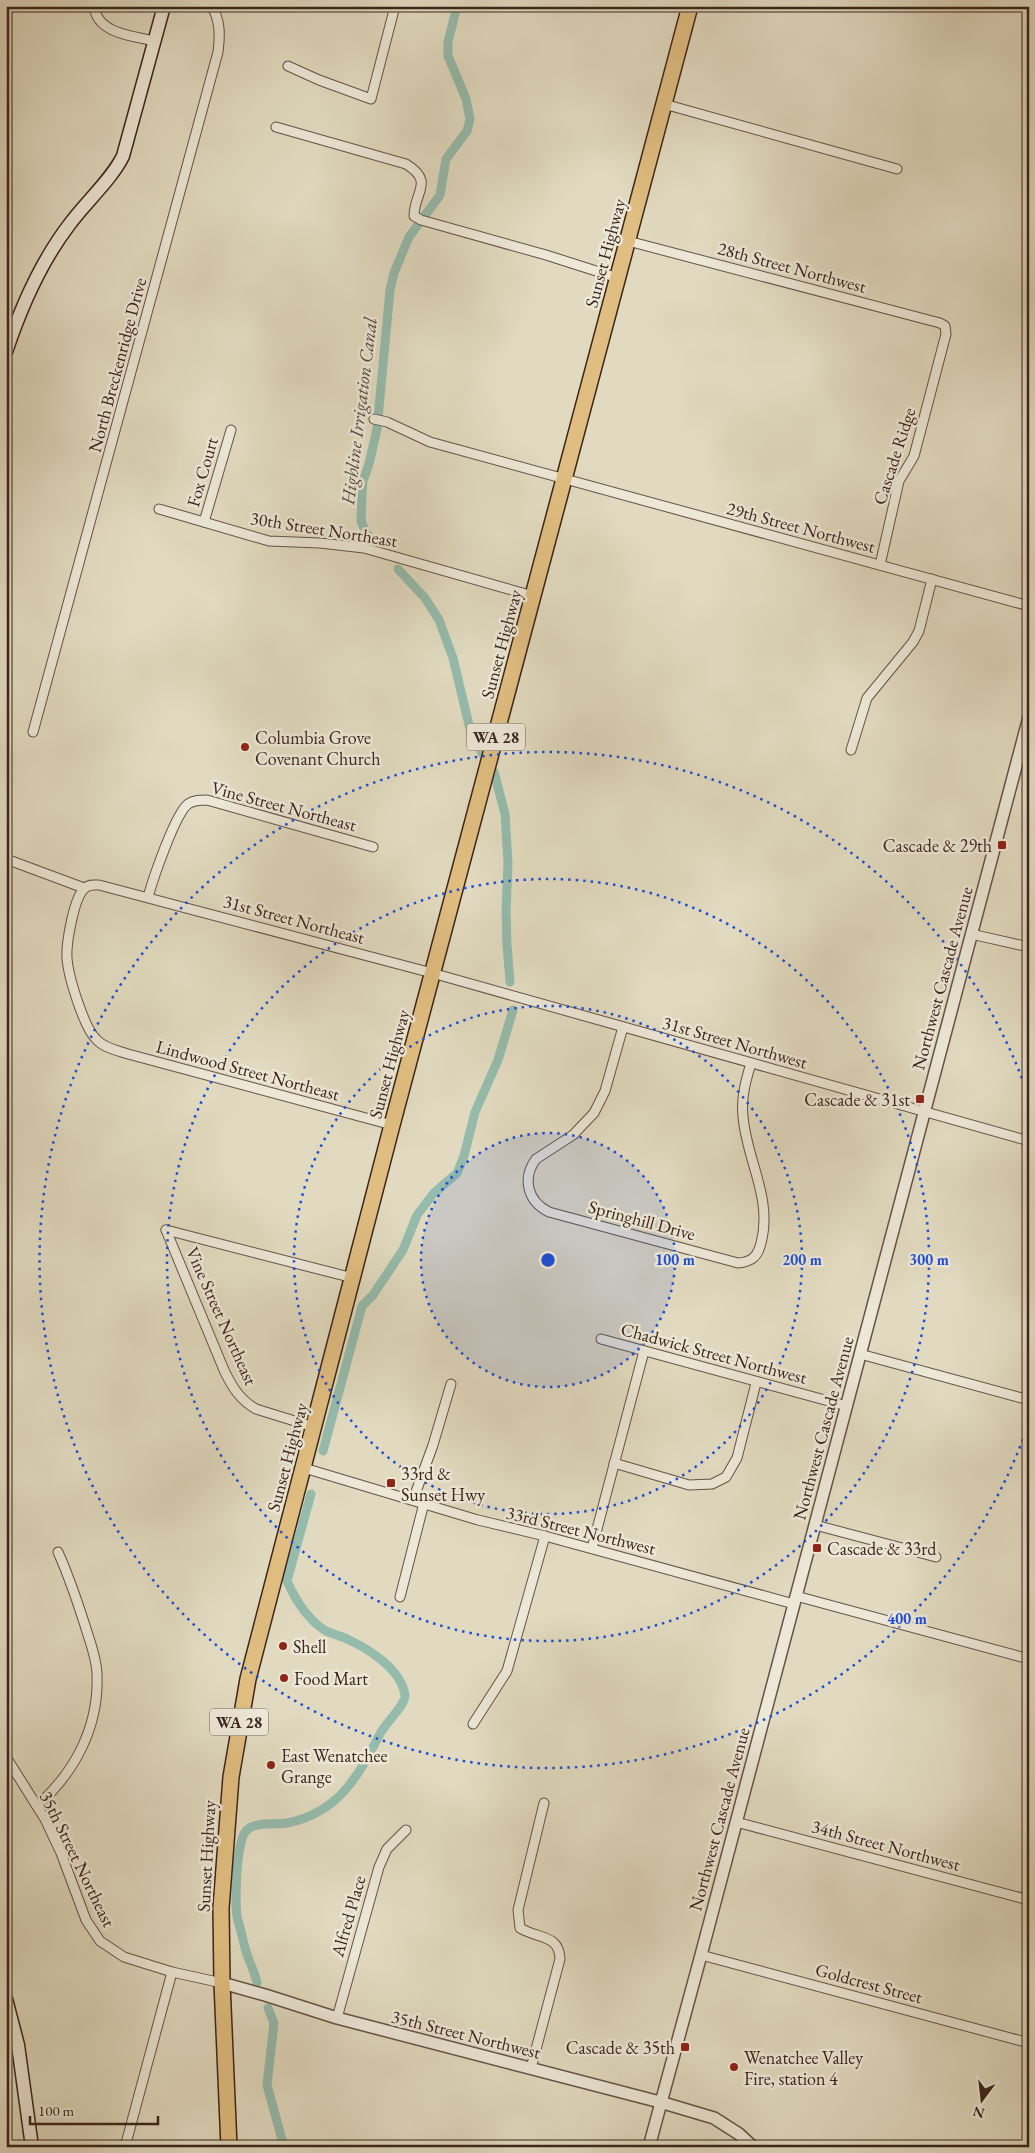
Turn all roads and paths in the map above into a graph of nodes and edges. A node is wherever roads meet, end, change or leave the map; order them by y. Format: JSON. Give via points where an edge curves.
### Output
{"nodes":[{"id":1,"x":94,"y":6,"type":"edge"},
{"id":2,"x":164,"y":6,"type":"edge"},
{"id":3,"x":211,"y":6,"type":"edge"},
{"id":4,"x":395,"y":6,"type":"edge"},
{"id":5,"x":690,"y":6,"type":"edge"},
{"id":6,"x":155,"y":41,"type":"junction"},
{"id":7,"x":288,"y":66,"type":"dead end"},
{"id":8,"x":664,"y":104,"type":"junction"},
{"id":9,"x":276,"y":127,"type":"dead end"},
{"id":10,"x":897,"y":169,"type":"dead end"},
{"id":11,"x":628,"y":241,"type":"junction"},
{"id":12,"x":618,"y":278,"type":"junction"},
{"id":13,"x":946,"y":329,"type":"joint"},
{"id":14,"x":6,"y":352,"type":"edge"},
{"id":15,"x":374,"y":419,"type":"dead end"},
{"id":16,"x":231,"y":430,"type":"dead end"},
{"id":17,"x":564,"y":480,"type":"junction"},
{"id":18,"x":158,"y":510,"type":"dead end"},
{"id":19,"x":204,"y":522,"type":"junction"},
{"id":20,"x":880,"y":565,"type":"junction"},
{"id":21,"x":932,"y":579,"type":"junction"},
{"id":22,"x":533,"y":596,"type":"junction"},
{"id":23,"x":1029,"y":606,"type":"edge"},
{"id":24,"x":1029,"y":717,"type":"edge"},
{"id":25,"x":33,"y":732,"type":"dead end"},
{"id":26,"x":851,"y":750,"type":"dead end"},
{"id":27,"x":373,"y":848,"type":"dead end"},
{"id":28,"x":6,"y":859,"type":"edge"},
{"id":29,"x":84,"y":888,"type":"junction"},
{"id":30,"x":148,"y":897,"type":"junction"},
{"id":31,"x":971,"y":934,"type":"junction"},
{"id":32,"x":1029,"y":947,"type":"edge"},
{"id":33,"x":432,"y":973,"type":"junction"},
{"id":34,"x":623,"y":1027,"type":"junction"},
{"id":35,"x":751,"y":1063,"type":"junction"},
{"id":36,"x":924,"y":1112,"type":"junction"},
{"id":37,"x":392,"y":1126,"type":"junction"},
{"id":38,"x":1029,"y":1141,"type":"edge"},
{"id":39,"x":352,"y":1278,"type":"junction"},
{"id":40,"x":601,"y":1339,"type":"dead end"},
{"id":41,"x":644,"y":1351,"type":"junction"},
{"id":42,"x":860,"y":1354,"type":"junction"},
{"id":43,"x":756,"y":1383,"type":"junction"},
{"id":44,"x":451,"y":1384,"type":"dead end"},
{"id":45,"x":1029,"y":1400,"type":"edge"},
{"id":46,"x":847,"y":1406,"type":"junction"},
{"id":47,"x":314,"y":1427,"type":"junction"},
{"id":48,"x":614,"y":1464,"type":"junction"},
{"id":49,"x":304,"y":1468,"type":"junction"},
{"id":50,"x":413,"y":1500,"type":"junction"},
{"id":51,"x":424,"y":1504,"type":"junction"},
{"id":52,"x":815,"y":1524,"type":"junction"},
{"id":53,"x":545,"y":1536,"type":"junction"},
{"id":54,"x":592,"y":1548,"type":"junction"},
{"id":55,"x":58,"y":1552,"type":"dead end"},
{"id":56,"x":936,"y":1557,"type":"dead end"},
{"id":57,"x":400,"y":1597,"type":"dead end"},
{"id":58,"x":795,"y":1600,"type":"junction"},
{"id":59,"x":1029,"y":1659,"type":"edge"},
{"id":60,"x":473,"y":1724,"type":"dead end"},
{"id":61,"x":6,"y":1757,"type":"edge"},
{"id":62,"x":544,"y":1803,"type":"dead end"},
{"id":63,"x":37,"y":1806,"type":"junction"},
{"id":64,"x":736,"y":1822,"type":"junction"},
{"id":65,"x":406,"y":1830,"type":"dead end"},
{"id":66,"x":1029,"y":1900,"type":"edge"},
{"id":67,"x":701,"y":1955,"type":"junction"},
{"id":68,"x":172,"y":1972,"type":"junction"},
{"id":69,"x":222,"y":1983,"type":"junction"},
{"id":70,"x":6,"y":1999,"type":"edge"},
{"id":71,"x":337,"y":2018,"type":"junction"},
{"id":72,"x":1029,"y":2043,"type":"edge"},
{"id":73,"x":531,"y":2068,"type":"junction"},
{"id":74,"x":660,"y":2102,"type":"junction"},
{"id":75,"x":32,"y":2147,"type":"edge"},
{"id":76,"x":125,"y":2147,"type":"edge"},
{"id":77,"x":229,"y":2147,"type":"edge"},
{"id":78,"x":648,"y":2147,"type":"edge"},
{"id":79,"x":753,"y":2147,"type":"edge"}],
"edges":[{"from":1,"to":6,"type":"street","via":[[101,24],[111,30]]},
{"from":2,"to":6,"type":"main road"},
{"from":3,"to":25,"type":"street","name":"North Breckenridge Drive","via":[[218,24],[218,52]]},
{"from":4,"to":7,"type":"street","via":[[371,99]]},
{"from":5,"to":8,"type":"highway","name":"Sunset Highway","number":"WA 28"},
{"from":6,"to":14,"type":"main road","via":[[120,164],[67,227],[51,252],[24,302]]},
{"from":8,"to":10,"type":"street"},
{"from":8,"to":11,"type":"highway","name":"Sunset Highway","number":"WA 28"},
{"from":9,"to":12,"type":"street","via":[[406,164],[417,170],[422,181],[414,216],[421,220]]},
{"from":11,"to":12,"type":"highway","name":"Sunset Highway","number":"WA 28"},
{"from":11,"to":13,"type":"street","name":"28th Street Northwest","via":[[940,323]]},
{"from":12,"to":17,"type":"highway","name":"Sunset Highway","number":"WA 28"},
{"from":13,"to":20,"type":"street","name":"Cascade Ridge","via":[[914,456],[899,481]]},
{"from":15,"to":17,"type":"street","name":"29th Street Northwest","via":[[430,442]]},
{"from":16,"to":19,"type":"street","name":"Fox Court"},
{"from":17,"to":20,"type":"street","name":"29th Street Northwest"},
{"from":17,"to":22,"type":"highway","name":"Sunset Highway","number":"WA 28"},
{"from":18,"to":19,"type":"street","name":"30th Street Northeast"},
{"from":19,"to":22,"type":"street","name":"30th Street Northeast","via":[[269,541],[364,548]]},
{"from":20,"to":21,"type":"street","name":"29th Street Northwest"},
{"from":21,"to":23,"type":"street","name":"29th Street Northwest"},
{"from":21,"to":26,"type":"street","via":[[914,642],[867,698]]},
{"from":22,"to":33,"type":"highway","name":"Sunset Highway","number":"WA 28"},
{"from":24,"to":31,"type":"street","name":"Northwest Cascade Avenue"},
{"from":27,"to":30,"type":"street","name":"Vine Street Northeast","via":[[198,800],[190,802],[179,816]]},
{"from":28,"to":29,"type":"street"},
{"from":29,"to":30,"type":"street","via":[[99,885]]},
{"from":29,"to":37,"type":"street","name":"Lindwood Street Northeast","via":[[78,897],[66,956],[86,1025],[97,1041],[128,1054]]},
{"from":30,"to":33,"type":"street","name":"31st Street Northeast"},
{"from":31,"to":32,"type":"street"},
{"from":31,"to":36,"type":"street","name":"Northwest Cascade Avenue"},
{"from":33,"to":34,"type":"street","name":"31st Street Northwest"},
{"from":33,"to":37,"type":"highway","name":"Sunset Highway","number":"WA 28"},
{"from":34,"to":35,"type":"street","name":"31st Street Northwest"},
{"from":34,"to":35,"type":"street","name":"Springhill Drive","via":[[602,1100],[584,1125],[532,1164],[527,1180],[530,1195],[549,1212],[738,1263],[752,1260],[757,1255],[766,1218],[742,1114]]},
{"from":35,"to":36,"type":"street","name":"31st Street Northwest"},
{"from":36,"to":38,"type":"street","name":"31st Street Northwest"},
{"from":36,"to":42,"type":"street","name":"Northwest Cascade Avenue"},
{"from":37,"to":39,"type":"highway","name":"Sunset Highway","number":"WA 28"},
{"from":39,"to":47,"type":"highway","name":"Sunset Highway","number":"WA 28"},
{"from":39,"to":47,"type":"street","name":"Vine Street Northeast","via":[[166,1230],[235,1391],[256,1409]]},
{"from":40,"to":41,"type":"street","name":"Chadwick Street Northwest"},
{"from":41,"to":43,"type":"street","name":"Chadwick Street Northwest"},
{"from":41,"to":48,"type":"street"},
{"from":42,"to":45,"type":"street"},
{"from":42,"to":46,"type":"street","name":"Northwest Cascade Avenue"},
{"from":43,"to":46,"type":"street","name":"Chadwick Street Northwest"},
{"from":43,"to":48,"type":"street","via":[[737,1458],[726,1477],[712,1484],[689,1485]]},
{"from":44,"to":50,"type":"street"},
{"from":46,"to":52,"type":"street","name":"Northwest Cascade Avenue"},
{"from":47,"to":49,"type":"highway","name":"Sunset Highway","number":"WA 28"},
{"from":48,"to":54,"type":"street"},
{"from":49,"to":50,"type":"street","name":"33rd Street Northwest"},
{"from":49,"to":69,"type":"highway","name":"Sunset Highway","number":"WA 28","via":[[248,1679],[230,1777],[221,1908]]},
{"from":50,"to":51,"type":"street","name":"33rd Street Northwest"},
{"from":51,"to":53,"type":"street","name":"33rd Street Northwest"},
{"from":51,"to":57,"type":"street"},
{"from":52,"to":56,"type":"street"},
{"from":52,"to":58,"type":"street","name":"Northwest Cascade Avenue"},
{"from":53,"to":54,"type":"street","name":"33rd Street Northwest"},
{"from":53,"to":60,"type":"street","via":[[507,1671]]},
{"from":54,"to":58,"type":"street","name":"33rd Street Northwest"},
{"from":55,"to":63,"type":"street","via":[[76,1594],[92,1649],[97,1674],[96,1704],[74,1766]]},
{"from":58,"to":59,"type":"street","name":"33rd Street Northwest"},
{"from":58,"to":64,"type":"street","name":"Northwest Cascade Avenue"},
{"from":61,"to":63,"type":"street","name":"35th Street Northeast"},
{"from":62,"to":73,"type":"street","via":[[518,1918],[520,1928],[554,1941],[560,1959]]},
{"from":63,"to":68,"type":"street","name":"35th Street Northeast","via":[[61,1853],[86,1920],[100,1941],[124,1957]]},
{"from":64,"to":66,"type":"street","name":"34th Street Northwest"},
{"from":64,"to":67,"type":"street","name":"Northwest Cascade Avenue"},
{"from":65,"to":71,"type":"street","name":"Alfred Place","via":[[387,1849],[379,1867]]},
{"from":67,"to":72,"type":"street","name":"Goldcrest Street"},
{"from":67,"to":74,"type":"street","name":"Northwest Cascade Avenue"},
{"from":68,"to":69,"type":"street","name":"35th Street Northeast"},
{"from":68,"to":76,"type":"street"},
{"from":69,"to":71,"type":"street","name":"35th Street Northwest"},
{"from":69,"to":77,"type":"highway","name":"Sunset Highway","number":"WA 28"},
{"from":70,"to":75,"type":"main road","via":[[18,2045]]},
{"from":71,"to":73,"type":"street","name":"35th Street Northwest"},
{"from":73,"to":74,"type":"street","name":"35th Street Northwest"},
{"from":74,"to":78,"type":"street","name":"Northwest Cascade Avenue"},
{"from":74,"to":79,"type":"street","name":"35th Street Northwest","via":[[714,2118]]}]}
